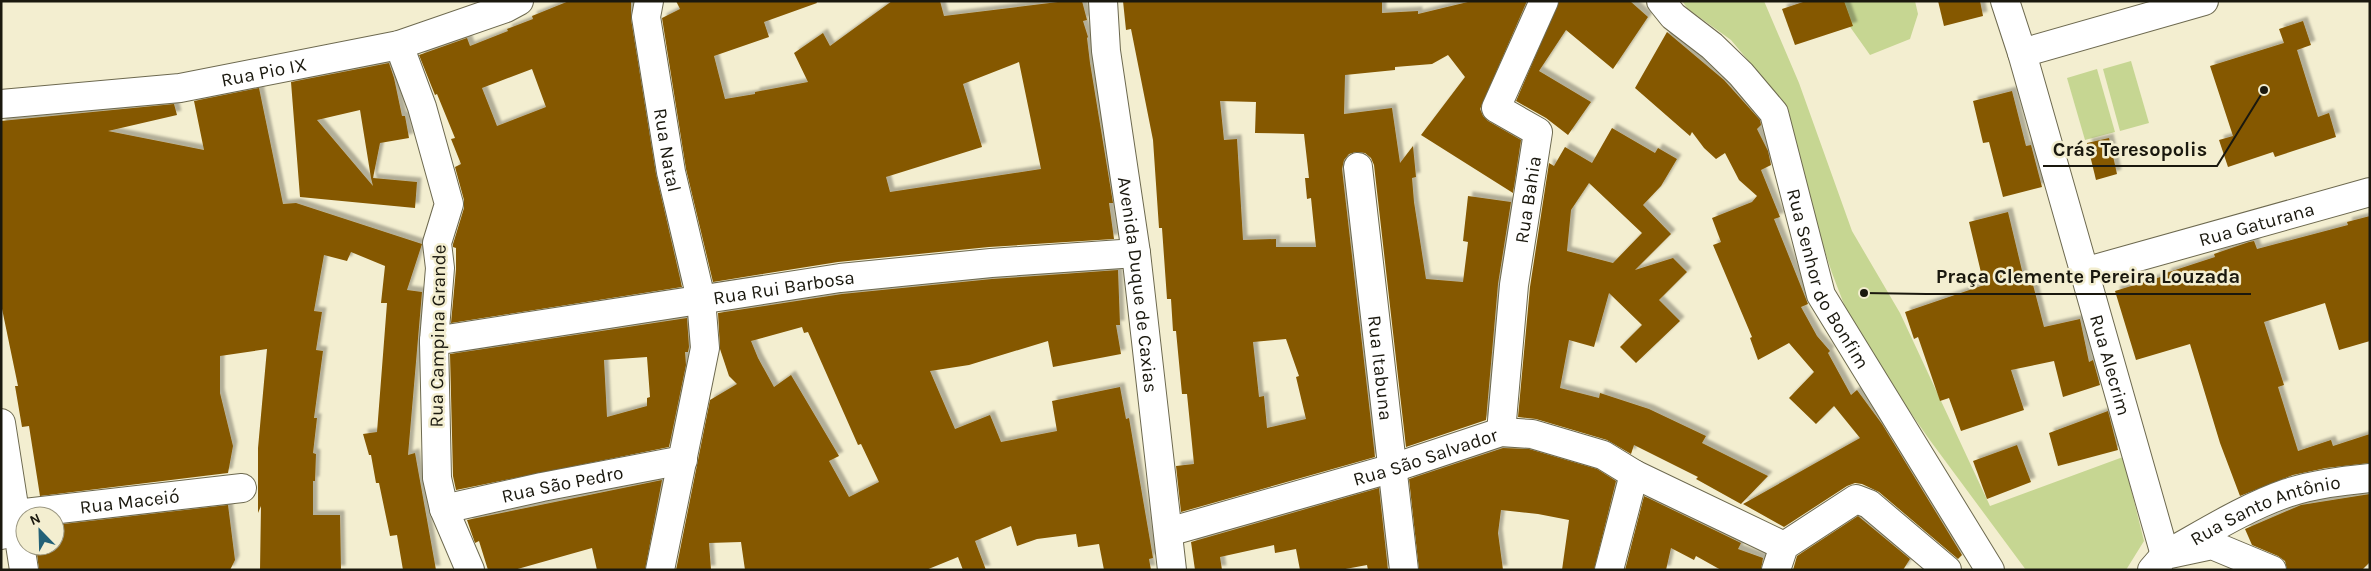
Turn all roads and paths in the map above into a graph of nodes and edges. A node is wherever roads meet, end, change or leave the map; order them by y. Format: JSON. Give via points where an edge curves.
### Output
{"nodes":[{"id":1,"x":519,"y":1,"type":"edge"},
{"id":2,"x":649,"y":1,"type":"edge"},
{"id":3,"x":1103,"y":1,"type":"edge"},
{"id":4,"x":1544,"y":1,"type":"edge"},
{"id":5,"x":1661,"y":1,"type":"edge"},
{"id":6,"x":2005,"y":1,"type":"edge"},
{"id":7,"x":2204,"y":1,"type":"edge"},
{"id":8,"x":399,"y":45,"type":"junction"},
{"id":9,"x":2022,"y":53,"type":"junction"},
{"id":10,"x":1,"y":104,"type":"edge"},
{"id":11,"x":1358,"y":167,"type":"dead end"},
{"id":12,"x":2370,"y":192,"type":"edge"},
{"id":13,"x":1136,"y":253,"type":"junction"},
{"id":14,"x":2084,"y":272,"type":"junction"},
{"id":15,"x":701,"y":299,"type":"junction"},
{"id":16,"x":434,"y":341,"type":"junction"},
{"id":17,"x":1,"y":423,"type":"edge"},
{"id":18,"x":1501,"y":432,"type":"junction"},
{"id":19,"x":683,"y":460,"type":"junction"},
{"id":20,"x":1393,"y":468,"type":"junction"},
{"id":21,"x":1634,"y":474,"type":"junction"},
{"id":22,"x":2370,"y":478,"type":"edge"},
{"id":23,"x":242,"y":488,"type":"dead end"},
{"id":24,"x":444,"y":509,"type":"junction"},
{"id":25,"x":9,"y":524,"type":"edge"},
{"id":26,"x":1168,"y":532,"type":"junction"},
{"id":27,"x":1780,"y":558,"type":"edge"},
{"id":28,"x":2158,"y":562,"type":"edge"},
{"id":29,"x":24,"y":570,"type":"edge"},
{"id":30,"x":470,"y":570,"type":"edge"},
{"id":31,"x":660,"y":570,"type":"edge"},
{"id":32,"x":1172,"y":570,"type":"edge"},
{"id":33,"x":1404,"y":570,"type":"edge"},
{"id":34,"x":1609,"y":570,"type":"edge"},
{"id":35,"x":1947,"y":570,"type":"edge"},
{"id":36,"x":1990,"y":570,"type":"edge"},
{"id":37,"x":2272,"y":570,"type":"edge"}],
"edges":[{"from":1,"to":8,"type":"street","name":"Rua Pio IX"},
{"from":2,"to":15,"type":"street","name":"Rua Natal","via":[[646,17],[669,160]]},
{"from":3,"to":13,"type":"street","name":"Avenida Duque de Caxias","via":[[1106,51]]},
{"from":4,"to":18,"type":"street","name":"Rua Bahia","via":[[1496,108],[1538,132],[1514,286]]},
{"from":5,"to":36,"type":"street","name":"Rua Senhor do Bonfim","via":[[1673,16],[1741,74],[1774,113],[1821,295]]},
{"from":6,"to":9,"type":"street","name":"Rua Alecrim"},
{"from":7,"to":9,"type":"street"},
{"from":8,"to":10,"type":"street","name":"Rua Pio IX","via":[[180,88]]},
{"from":8,"to":16,"type":"street","name":"Rua Campina Grande","via":[[422,107],[449,204],[437,243],[440,268]]},
{"from":9,"to":14,"type":"street","name":"Rua Alecrim"},
{"from":11,"to":20,"type":"street","name":"Rua Itabuna"},
{"from":12,"to":14,"type":"street","name":"Rua Gaturana"},
{"from":13,"to":15,"type":"street","name":"Rua Rui Barbosa","via":[[840,278]]},
{"from":13,"to":26,"type":"street","name":"Avenida Duque de Caxias"},
{"from":14,"to":28,"type":"street","name":"Rua Alecrim"},
{"from":15,"to":16,"type":"street","name":"Rua Rui Barbosa"},
{"from":15,"to":19,"type":"street","name":"Rua Natal","via":[[705,348]]},
{"from":16,"to":24,"type":"street","name":"Rua Campina Grande","via":[[437,470]]},
{"from":17,"to":25,"type":"street"},
{"from":18,"to":20,"type":"street","name":"Rua São Salvador"},
{"from":18,"to":21,"type":"street","name":"Rua São Salvador","via":[[1532,434],[1603,455]]},
{"from":19,"to":24,"type":"street","name":"Rua São Pedro"},
{"from":19,"to":31,"type":"street","name":"Rua Natal"},
{"from":20,"to":26,"type":"street","name":"Rua São Salvador"},
{"from":20,"to":33,"type":"street","name":"Rua Itabuna"},
{"from":21,"to":27,"type":"street","name":"Rua São Salvador"},
{"from":21,"to":34,"type":"street"},
{"from":22,"to":28,"type":"street","name":"Rua Santo Antônio","via":[[2289,492],[2241,513]]},
{"from":23,"to":25,"type":"street","name":"Rua Maceió"},
{"from":24,"to":30,"type":"street","name":"Rua Campina Grande"},
{"from":25,"to":29,"type":"street"},
{"from":26,"to":32,"type":"street","name":"Avenida Duque de Caxias"},
{"from":27,"to":35,"type":"street","via":[[1856,499],[1864,500]]},
{"from":28,"to":37,"type":"street","via":[[2212,544]]}]}
